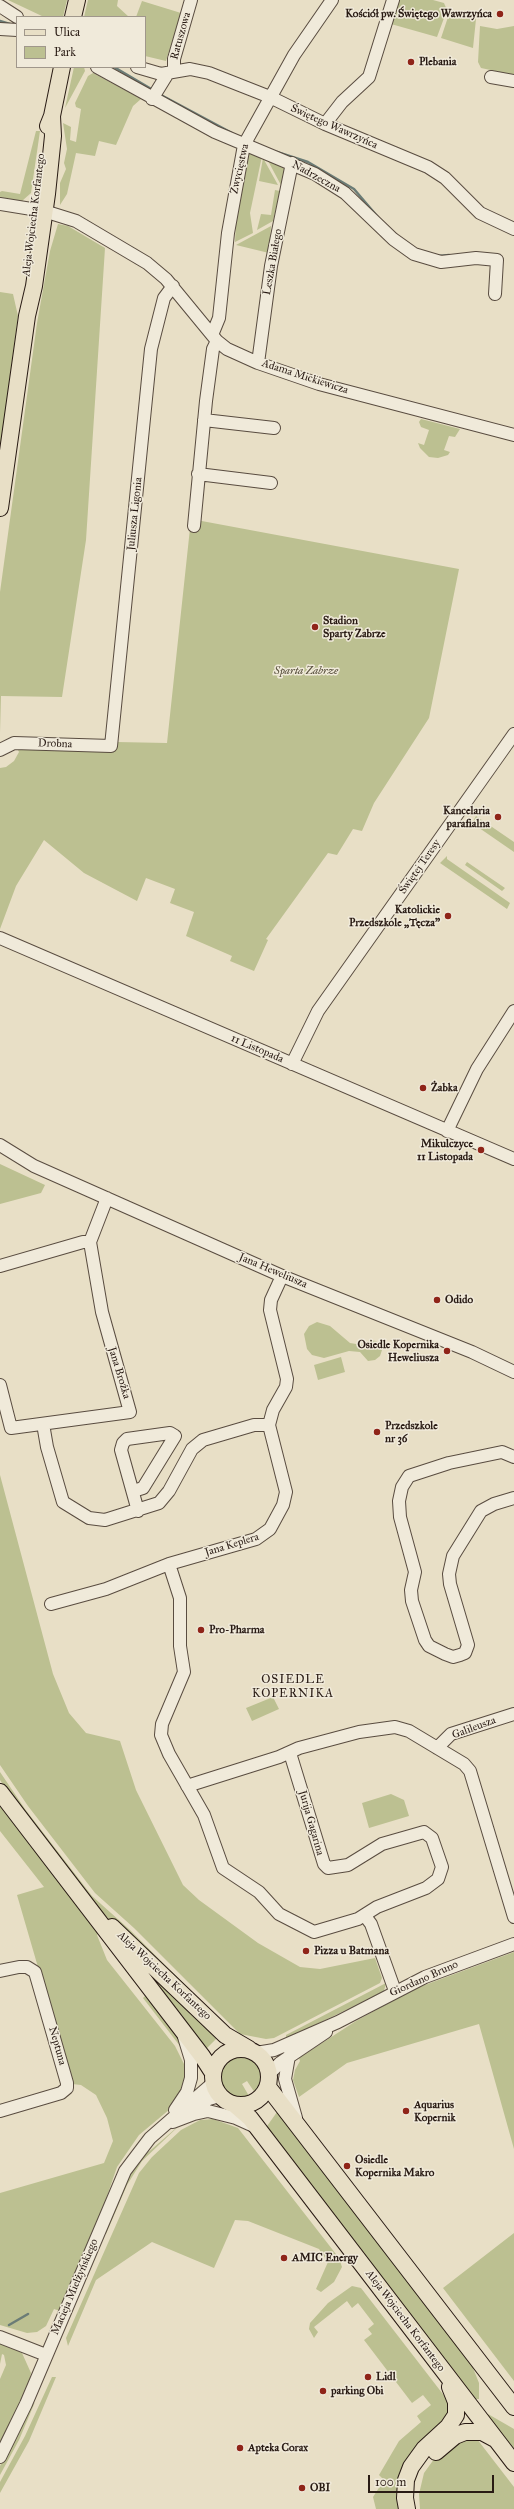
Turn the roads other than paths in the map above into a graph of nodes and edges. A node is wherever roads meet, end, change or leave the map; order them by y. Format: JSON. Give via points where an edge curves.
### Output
{"nodes":[{"id":1,"x":77,"y":0,"type":"edge"},
{"id":2,"x":191,"y":0,"type":"edge"},
{"id":3,"x":332,"y":0,"type":"edge"},
{"id":4,"x":393,"y":0,"type":"edge"},
{"id":5,"x":0,"y":6,"type":"edge"},
{"id":6,"x":16,"y":16,"type":"edge"},
{"id":7,"x":73,"y":16,"type":"edge"},
{"id":8,"x":0,"y":29,"type":"edge"},
{"id":9,"x":16,"y":30,"type":"edge"},
{"id":10,"x":62,"y":68,"type":"edge"},
{"id":11,"x":99,"y":68,"type":"edge"},
{"id":12,"x":140,"y":68,"type":"edge"},
{"id":13,"x":171,"y":72,"type":"junction"},
{"id":14,"x":491,"y":77,"type":"dead end"},
{"id":15,"x":514,"y":81,"type":"edge"},
{"id":16,"x":270,"y":97,"type":"junction"},
{"id":17,"x":152,"y":99,"type":"junction"},
{"id":18,"x":324,"y":124,"type":"junction"},
{"id":19,"x":244,"y":145,"type":"junction"},
{"id":20,"x":292,"y":163,"type":"junction"},
{"id":21,"x":0,"y":204,"type":"edge"},
{"id":22,"x":39,"y":211,"type":"junction"},
{"id":23,"x":514,"y":229,"type":"edge"},
{"id":24,"x":173,"y":286,"type":"junction"},
{"id":25,"x":495,"y":294,"type":"dead end"},
{"id":26,"x":214,"y":338,"type":"junction"},
{"id":27,"x":258,"y":363,"type":"junction"},
{"id":28,"x":204,"y":420,"type":"junction"},
{"id":29,"x":274,"y":428,"type":"dead end"},
{"id":30,"x":514,"y":435,"type":"edge"},
{"id":31,"x":198,"y":474,"type":"junction"},
{"id":32,"x":271,"y":483,"type":"dead end"},
{"id":33,"x":0,"y":508,"type":"edge"},
{"id":34,"x":194,"y":526,"type":"dead end"},
{"id":35,"x":514,"y":734,"type":"edge"},
{"id":36,"x":111,"y":746,"type":"joint"},
{"id":37,"x":0,"y":750,"type":"edge"},
{"id":38,"x":0,"y":938,"type":"edge"},
{"id":39,"x":514,"y":1011,"type":"edge"},
{"id":40,"x":292,"y":1064,"type":"junction"},
{"id":41,"x":447,"y":1131,"type":"junction"},
{"id":42,"x":0,"y":1144,"type":"edge"},
{"id":43,"x":0,"y":1155,"type":"edge"},
{"id":44,"x":514,"y":1159,"type":"edge"},
{"id":45,"x":34,"y":1166,"type":"junction"},
{"id":46,"x":108,"y":1198,"type":"junction"},
{"id":47,"x":90,"y":1242,"type":"junction"},
{"id":48,"x":0,"y":1266,"type":"edge"},
{"id":49,"x":282,"y":1276,"type":"junction"},
{"id":50,"x":514,"y":1372,"type":"edge"},
{"id":51,"x":0,"y":1385,"type":"edge"},
{"id":52,"x":43,"y":1424,"type":"junction"},
{"id":53,"x":269,"y":1425,"type":"junction"},
{"id":54,"x":514,"y":1457,"type":"edge"},
{"id":55,"x":133,"y":1491,"type":"junction"},
{"id":56,"x":514,"y":1498,"type":"edge"},
{"id":57,"x":138,"y":1511,"type":"junction"},
{"id":58,"x":169,"y":1564,"type":"junction"},
{"id":59,"x":51,"y":1604,"type":"dead end"},
{"id":60,"x":514,"y":1714,"type":"edge"},
{"id":61,"x":437,"y":1748,"type":"junction"},
{"id":62,"x":290,"y":1753,"type":"junction"},
{"id":63,"x":187,"y":1786,"type":"junction"},
{"id":64,"x":0,"y":1792,"type":"edge"},
{"id":65,"x":81,"y":1899,"type":"junction"},
{"id":66,"x":365,"y":1916,"type":"junction"},
{"id":67,"x":514,"y":1917,"type":"edge"},
{"id":68,"x":514,"y":1944,"type":"edge"},
{"id":69,"x":0,"y":1971,"type":"edge"},
{"id":70,"x":395,"y":1991,"type":"junction"},
{"id":71,"x":338,"y":2022,"type":"junction"},
{"id":72,"x":180,"y":2028,"type":"junction"},
{"id":73,"x":253,"y":2051,"type":"junction"},
{"id":74,"x":289,"y":2056,"type":"junction"},
{"id":75,"x":269,"y":2080,"type":"junction"},
{"id":76,"x":215,"y":2084,"type":"junction"},
{"id":77,"x":234,"y":2105,"type":"junction"},
{"id":78,"x":0,"y":2111,"type":"edge"},
{"id":79,"x":163,"y":2127,"type":"junction"},
{"id":80,"x":257,"y":2128,"type":"junction"},
{"id":81,"x":300,"y":2129,"type":"junction"},
{"id":82,"x":0,"y":2337,"type":"edge"},
{"id":83,"x":46,"y":2355,"type":"junction"},
{"id":84,"x":443,"y":2371,"type":"junction"},
{"id":85,"x":514,"y":2407,"type":"edge"},
{"id":86,"x":496,"y":2440,"type":"junction"},
{"id":87,"x":0,"y":2457,"type":"edge"},
{"id":88,"x":514,"y":2463,"type":"edge"},
{"id":89,"x":407,"y":2509,"type":"edge"},
{"id":90,"x":417,"y":2509,"type":"edge"}],
"edges":[{"from":1,"to":7,"type":"main road"},
{"from":2,"to":13,"type":"street","name":"Ratuszowa"},
{"from":3,"to":16,"type":"street","name":"Zwycięstwa","via":[[304,39]]},
{"from":4,"to":18,"type":"street","via":[[369,77],[342,102]]},
{"from":5,"to":6,"type":"street"},
{"from":8,"to":9,"type":"street"},
{"from":10,"to":22,"type":"main road","name":"Aleja Wojciecha Korfantego","via":[[52,116],[53,136]]},
{"from":11,"to":17,"type":"street","name":"Nadrzeczna"},
{"from":12,"to":13,"type":"street","name":"Świętego Wawrzyńca","via":[[152,72]]},
{"from":13,"to":16,"type":"street","name":"Świętego Wawrzyńca","via":[[190,69],[209,73]]},
{"from":13,"to":17,"type":"street","name":"Ratuszowa"},
{"from":14,"to":15,"type":"street"},
{"from":16,"to":18,"type":"street","name":"Świętego Wawrzyńca"},
{"from":16,"to":19,"type":"street","name":"Zwycięstwa"},
{"from":17,"to":19,"type":"street","name":"Nadrzeczna"},
{"from":18,"to":23,"type":"street","name":"Świętego Wawrzyńca","via":[[428,167],[445,178],[480,213]]},
{"from":19,"to":20,"type":"street","name":"Nadrzeczna"},
{"from":19,"to":26,"type":"street","name":"Zwycięstwa","via":[[228,233],[219,318]]},
{"from":20,"to":25,"type":"street","name":"Nadrzeczna","via":[[345,193],[393,239],[414,254],[442,262],[476,258],[497,260]]},
{"from":20,"to":27,"type":"street","name":"Leszka Białego","via":[[271,266]]},
{"from":21,"to":22,"type":"street","name":"Adama Mickiewicza"},
{"from":22,"to":24,"type":"street","name":"Adama Mickiewicza","via":[[76,221],[147,263]]},
{"from":22,"to":33,"type":"main road","name":"Aleja Wojciecha Korfantego","via":[[34,286],[27,316]]},
{"from":24,"to":26,"type":"street","name":"Adama Mickiewicza"},
{"from":24,"to":36,"type":"street","name":"Juliusza Ligonia","via":[[164,298],[152,349]]},
{"from":26,"to":27,"type":"street","name":"Adama Mickiewicza","via":[[227,349]]},
{"from":26,"to":28,"type":"street","name":"Zwycięstwa"},
{"from":27,"to":30,"type":"street","name":"Adama Mickiewicza","via":[[319,384]]},
{"from":28,"to":29,"type":"street"},
{"from":28,"to":31,"type":"street","name":"Zwycięstwa"},
{"from":31,"to":32,"type":"street"},
{"from":31,"to":34,"type":"street","name":"Zwycięstwa"},
{"from":35,"to":40,"type":"street","name":"Świętej Teresy","via":[[318,1011]]},
{"from":36,"to":37,"type":"street","name":"Drobna","via":[[14,743]]},
{"from":38,"to":40,"type":"street","name":"11 Listopada"},
{"from":39,"to":41,"type":"street","via":[[477,1069]]},
{"from":40,"to":41,"type":"street","name":"11 Listopada"},
{"from":41,"to":44,"type":"street","name":"11 Listopada"},
{"from":42,"to":45,"type":"street","name":"Jana Heweliusza"},
{"from":43,"to":45,"type":"street","name":"Jana Heweliusza"},
{"from":45,"to":46,"type":"street","name":"Jana Heweliusza"},
{"from":46,"to":47,"type":"street"},
{"from":46,"to":49,"type":"street","name":"Jana Heweliusza"},
{"from":47,"to":48,"type":"street"},
{"from":47,"to":52,"type":"street","name":"Jana Brożka","via":[[102,1312],[130,1412]]},
{"from":49,"to":50,"type":"street","name":"Jana Heweliusza","via":[[472,1352]]},
{"from":49,"to":53,"type":"street","via":[[270,1310],[287,1379]]},
{"from":51,"to":52,"type":"street","name":"Jana Brożka","via":[[10,1428]]},
{"from":52,"to":57,"type":"street","via":[[63,1502],[97,1520]]},
{"from":53,"to":57,"type":"street","via":[[254,1425],[197,1444],[164,1499]]},
{"from":53,"to":58,"type":"street","name":"Jana Keplera","via":[[286,1492],[283,1505],[270,1529],[256,1539]]},
{"from":54,"to":56,"type":"street","via":[[502,1452],[449,1463],[415,1473],[406,1480],[399,1508],[414,1567],[412,1601],[429,1646],[453,1657],[465,1653],[468,1645],[448,1574],[453,1556],[476,1517],[487,1507]]},
{"from":55,"to":55,"type":"street","via":[[143,1488],[175,1436],[170,1432],[127,1439],[123,1443],[121,1450]]},
{"from":55,"to":57,"type":"street"},
{"from":58,"to":59,"type":"street","name":"Jana Keplera","via":[[106,1589]]},
{"from":58,"to":63,"type":"street","via":[[180,1598],[180,1646],[184,1672],[162,1724],[161,1735],[168,1754]]},
{"from":60,"to":61,"type":"street","name":"Galileusza","via":[[451,1734]]},
{"from":61,"to":62,"type":"street","via":[[409,1731],[395,1727],[359,1732],[298,1748]]},
{"from":61,"to":67,"type":"street","via":[[464,1764],[475,1780]]},
{"from":62,"to":63,"type":"street"},
{"from":62,"to":66,"type":"street","name":"Jurija Gagarina","via":[[321,1858],[328,1868],[348,1865],[382,1844],[419,1833],[424,1832],[432,1838],[442,1867],[438,1879],[426,1888],[384,1904]]},
{"from":63,"to":66,"type":"street","via":[[207,1822],[223,1868],[259,1892],[274,1911],[314,1932]]},
{"from":64,"to":65,"type":"main road","name":"Aleja Wojciecha Korfantego"},
{"from":65,"to":72,"type":"main road","name":"Aleja Wojciecha Korfantego"},
{"from":65,"to":73,"type":"main road","name":"Aleja Wojciecha Korfantego","via":[[225,2035]]},
{"from":66,"to":70,"type":"street","via":[[371,1924]]},
{"from":68,"to":70,"type":"street","name":"Giordano Bruno","via":[[456,1964]]},
{"from":69,"to":78,"type":"street","name":"Neptuna","via":[[27,1967],[35,1972],[67,2088],[61,2093]]},
{"from":70,"to":71,"type":"street","name":"Giordano Bruno"},
{"from":71,"to":73,"type":"street","name":"Giordano Bruno","via":[[274,2050]]},
{"from":71,"to":74,"type":"street","name":"Giordano Bruno"},
{"from":72,"to":76,"type":"main road","name":"Aleja Wojciecha Korfantego"},
{"from":72,"to":79,"type":"street","via":[[191,2060],[191,2078],[187,2092]]},
{"from":73,"to":75,"type":"main road","via":[[263,2058]]},
{"from":73,"to":76,"type":"main road","via":[[234,2049],[222,2056]]},
{"from":74,"to":75,"type":"street","name":"Giordano Bruno"},
{"from":74,"to":81,"type":"street","via":[[285,2079],[288,2097]]},
{"from":75,"to":77,"type":"main road","via":[[258,2100],[243,2106]]},
{"from":75,"to":81,"type":"main road"},
{"from":76,"to":77,"type":"main road"},
{"from":76,"to":79,"type":"street","name":"Macieja Mielżyńskiego"},
{"from":77,"to":80,"type":"main road","name":"Aleja Wojciecha Korfantego"},
{"from":79,"to":80,"type":"street","via":[[208,2111],[236,2118]]},
{"from":79,"to":83,"type":"street","name":"Macieja Mielżyńskiego","via":[[140,2148],[125,2171]]},
{"from":80,"to":84,"type":"main road","name":"Aleja Wojciecha Korfantego"},
{"from":81,"to":85,"type":"main road"},
{"from":82,"to":83,"type":"street"},
{"from":83,"to":87,"type":"street","name":"Macieja Mielżyńskiego"},
{"from":84,"to":86,"type":"main road","name":"Aleja Wojciecha Korfantego"},
{"from":84,"to":89,"type":"main road","via":[[456,2402],[456,2415],[411,2467],[406,2480],[404,2498]]},
{"from":86,"to":88,"type":"main road","name":"Aleja Wojciecha Korfantego"},
{"from":86,"to":90,"type":"main road","via":[[482,2432],[465,2432],[441,2447],[421,2471],[416,2483]]}]}
